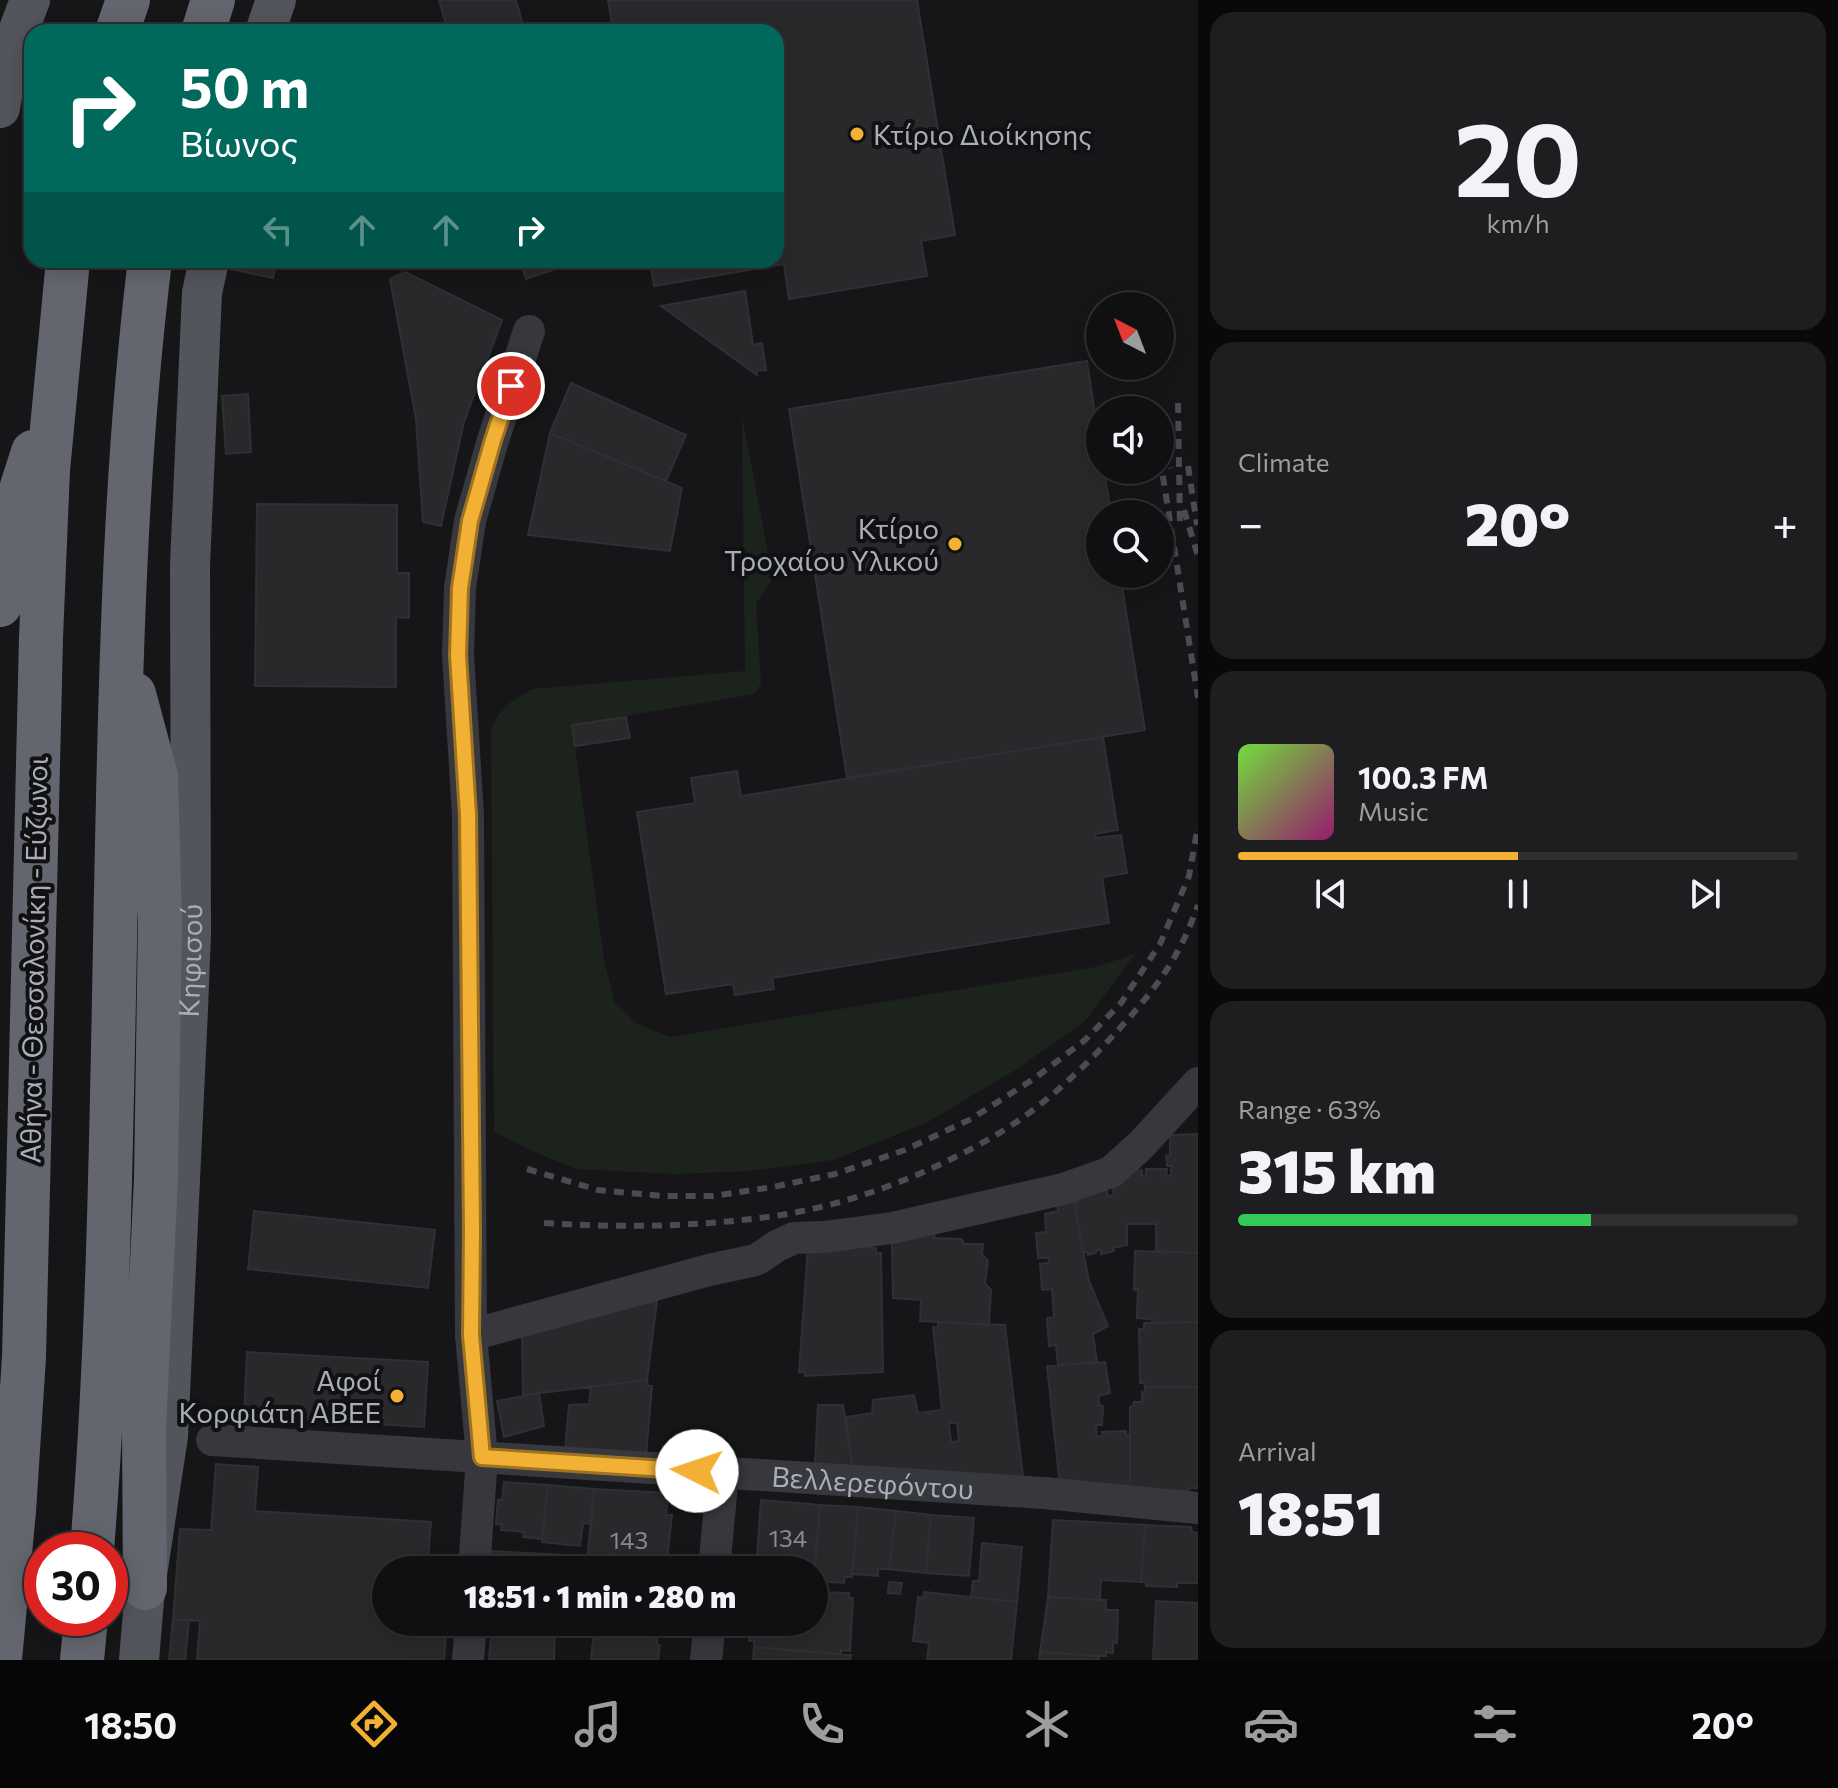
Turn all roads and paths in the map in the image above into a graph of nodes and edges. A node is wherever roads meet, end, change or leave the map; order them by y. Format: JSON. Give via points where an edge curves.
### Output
{"nodes":[{"id":1,"x":30,"y":0,"type":"edge"},
{"id":2,"x":128,"y":0,"type":"edge"},
{"id":3,"x":213,"y":0,"type":"edge"},
{"id":4,"x":276,"y":0,"type":"edge"},
{"id":5,"x":120,"y":24,"type":"edge"},
{"id":6,"x":206,"y":24,"type":"edge"},
{"id":7,"x":268,"y":24,"type":"edge"},
{"id":8,"x":4,"y":57,"type":"edge"},
{"id":9,"x":0,"y":108,"type":"edge"},
{"id":10,"x":67,"y":268,"type":"edge"},
{"id":11,"x":149,"y":268,"type":"edge"},
{"id":12,"x":207,"y":268,"type":"edge"},
{"id":13,"x":529,"y":331,"type":"dead end"},
{"id":14,"x":57,"y":378,"type":"junction"},
{"id":15,"x":0,"y":605,"type":"edge"},
{"id":16,"x":122,"y":648,"type":"junction"},
{"id":17,"x":1198,"y":1083,"type":"edge"},
{"id":18,"x":471,"y":1335,"type":"junction"},
{"id":19,"x":212,"y":1440,"type":"dead end"},
{"id":20,"x":482,"y":1457,"type":"junction"},
{"id":21,"x":723,"y":1473,"type":"junction"},
{"id":22,"x":1198,"y":1508,"type":"edge"},
{"id":23,"x":93,"y":1532,"type":"edge"},
{"id":24,"x":475,"y":1556,"type":"edge"},
{"id":25,"x":715,"y":1556,"type":"edge"},
{"id":26,"x":145,"y":1588,"type":"junction"},
{"id":27,"x":84,"y":1636,"type":"edge"},
{"id":28,"x":470,"y":1636,"type":"edge"},
{"id":29,"x":709,"y":1636,"type":"edge"},
{"id":30,"x":0,"y":1659,"type":"edge"},
{"id":31,"x":82,"y":1660,"type":"edge"},
{"id":32,"x":139,"y":1660,"type":"edge"},
{"id":33,"x":468,"y":1660,"type":"edge"},
{"id":34,"x":706,"y":1660,"type":"edge"}],
"edges":[{"from":1,"to":8,"type":"main road"},
{"from":2,"to":5,"type":"highway"},
{"from":3,"to":6,"type":"highway"},
{"from":4,"to":7,"type":"main road"},
{"from":8,"to":9,"type":"main road"},
{"from":10,"to":14,"type":"highway","name":"Αθήνα - Θεσσαλονίκη - Εύζωνοι"},
{"from":11,"to":16,"type":"highway","via":[[131,450]]},
{"from":12,"to":26,"type":"main road","name":"Κηφισού","via":[[190,565],[191,934],[170,1404]]},
{"from":13,"to":18,"type":"street","via":[[470,521],[460,588],[458,655],[468,815]]},
{"from":14,"to":15,"type":"highway","via":[[17,502]]},
{"from":14,"to":30,"type":"highway","name":"Αθήνα - Θεσσαλονίκη - Εύζωνοι","via":[[41,624],[25,1329]]},
{"from":16,"to":23,"type":"highway","via":[[105,1356]]},
{"from":16,"to":26,"type":"highway","via":[[156,776],[160,922],[156,1178],[144,1429]]},
{"from":17,"to":18,"type":"street","via":[[1111,1172],[1063,1189],[892,1228],[794,1238],[756,1260]]},
{"from":18,"to":20,"type":"street"},
{"from":19,"to":20,"type":"street","name":"Βελλερεφόντου"},
{"from":20,"to":21,"type":"street","name":"Βελλερεφόντου"},
{"from":20,"to":24,"type":"street"},
{"from":21,"to":22,"type":"street","name":"Βελλερεφόντου"},
{"from":21,"to":25,"type":"street"},
{"from":26,"to":32,"type":"main road","name":"Κηφισού"},
{"from":27,"to":31,"type":"highway"},
{"from":28,"to":33,"type":"street"},
{"from":29,"to":34,"type":"street"}]}
